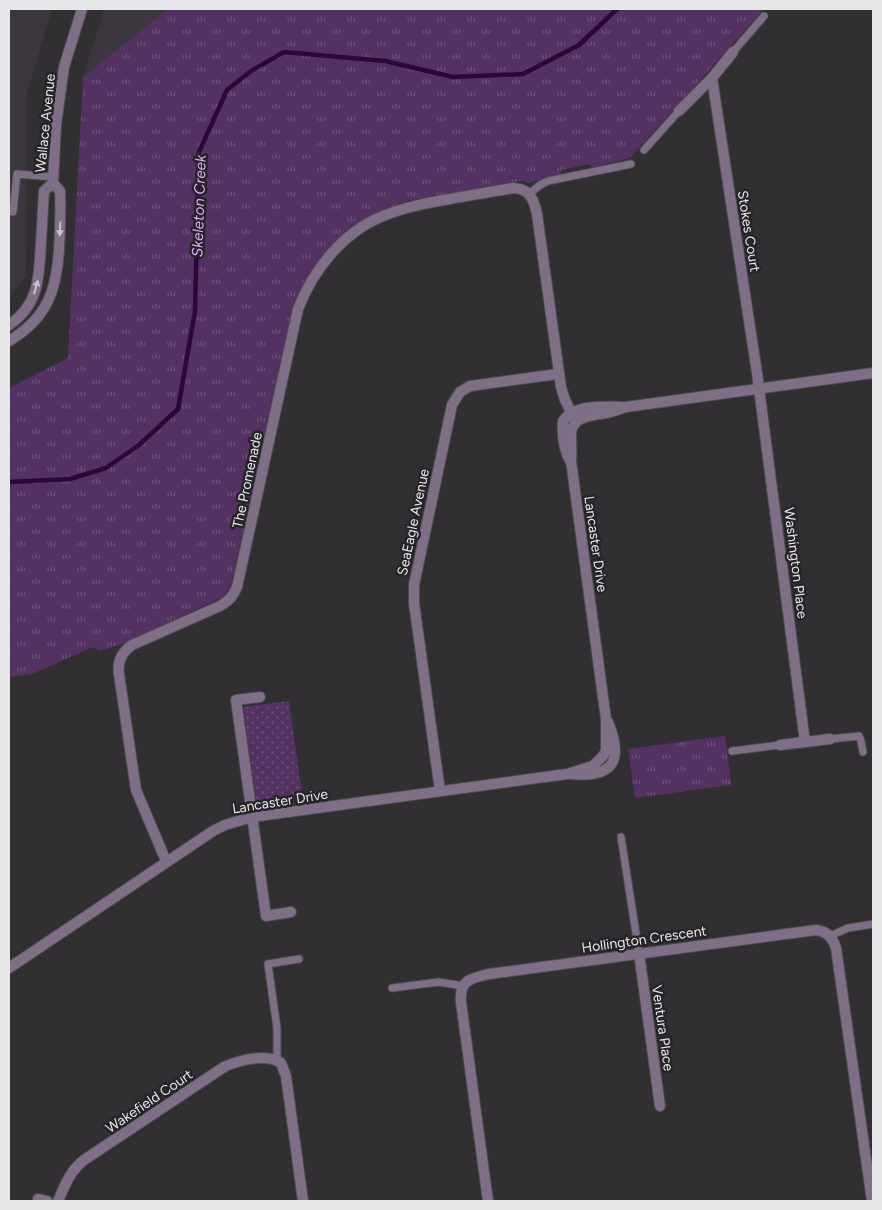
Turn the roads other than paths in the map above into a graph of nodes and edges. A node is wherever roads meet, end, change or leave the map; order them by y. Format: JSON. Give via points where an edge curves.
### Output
{"nodes":[{"id":1,"x":82,"y":9,"type":"edge"},
{"id":2,"x":764,"y":16,"type":"dead end"},
{"id":3,"x":733,"y":52,"type":"joint"},
{"id":4,"x":712,"y":78,"type":"junction"},
{"id":5,"x":679,"y":111,"type":"joint"},
{"id":6,"x":644,"y":150,"type":"dead end"},
{"id":7,"x":631,"y":164,"type":"dead end"},
{"id":8,"x":53,"y":180,"type":"junction"},
{"id":9,"x":530,"y":194,"type":"junction"},
{"id":10,"x":9,"y":211,"type":"edge"},
{"id":11,"x":9,"y":325,"type":"edge"},
{"id":12,"x":9,"y":341,"type":"edge"},
{"id":13,"x":873,"y":373,"type":"edge"},
{"id":14,"x":558,"y":374,"type":"junction"},
{"id":15,"x":759,"y":388,"type":"junction"},
{"id":16,"x":573,"y":418,"type":"junction"},
{"id":17,"x":260,"y":697,"type":"dead end"},
{"id":18,"x":830,"y":739,"type":"joint"},
{"id":19,"x":805,"y":742,"type":"junction"},
{"id":20,"x":780,"y":745,"type":"joint"},
{"id":21,"x":732,"y":751,"type":"dead end"},
{"id":22,"x":863,"y":752,"type":"dead end"},
{"id":23,"x":440,"y":791,"type":"junction"},
{"id":24,"x":252,"y":817,"type":"junction"},
{"id":25,"x":620,"y":837,"type":"dead end"},
{"id":26,"x":166,"y":861,"type":"junction"},
{"id":27,"x":291,"y":912,"type":"dead end"},
{"id":28,"x":873,"y":924,"type":"edge"},
{"id":29,"x":830,"y":936,"type":"junction"},
{"id":30,"x":639,"y":953,"type":"junction"},
{"id":31,"x":299,"y":959,"type":"dead end"},
{"id":32,"x":9,"y":968,"type":"edge"},
{"id":33,"x":463,"y":986,"type":"junction"},
{"id":34,"x":392,"y":988,"type":"dead end"},
{"id":35,"x":277,"y":1061,"type":"junction"},
{"id":36,"x":660,"y":1106,"type":"dead end"},
{"id":37,"x":58,"y":1201,"type":"edge"},
{"id":38,"x":303,"y":1201,"type":"edge"},
{"id":39,"x":488,"y":1201,"type":"edge"},
{"id":40,"x":872,"y":1201,"type":"edge"}],
"edges":[{"from":1,"to":8,"type":"street","name":"Wallace Avenue","via":[[64,67]]},
{"from":2,"to":3,"type":"lane"},
{"from":3,"to":4,"type":"street"},
{"from":4,"to":5,"type":"street"},
{"from":4,"to":15,"type":"street","name":"Stokes Court"},
{"from":5,"to":6,"type":"lane"},
{"from":7,"to":9,"type":"lane","via":[[548,182]]},
{"from":8,"to":10,"type":"lane","via":[[17,174],[13,212]]},
{"from":11,"to":8,"type":"street","name":"Wallace Avenue","one_way":true,"via":[[31,302],[38,285],[44,191]]},
{"from":8,"to":12,"type":"street","name":"Wallace Avenue","one_way":true,"via":[[60,191],[61,215],[54,288],[50,300],[33,324]]},
{"from":9,"to":14,"type":"street","via":[[537,214]]},
{"from":9,"to":26,"type":"street","name":"The Promenade","via":[[522,188],[504,189],[410,207],[381,217],[339,245],[304,294],[234,595],[220,606],[132,645],[123,652],[119,662],[136,790]]},
{"from":13,"to":15,"type":"street"},
{"from":14,"to":16,"type":"street"},
{"from":14,"to":23,"type":"street","name":"SeaEagle Avenue","via":[[470,386],[460,392],[452,405],[414,585]]},
{"from":15,"to":16,"type":"street"},
{"from":15,"to":19,"type":"street","name":"Washington Place"},
{"from":16,"to":23,"type":"street","name":"Lancaster Drive","via":[[571,461],[606,719],[604,756],[593,766],[567,774]]},
{"from":17,"to":24,"type":"street","via":[[236,700]]},
{"from":18,"to":19,"type":"street"},
{"from":18,"to":22,"type":"lane","via":[[859,736]]},
{"from":19,"to":20,"type":"street"},
{"from":20,"to":21,"type":"lane"},
{"from":23,"to":24,"type":"street","name":"Lancaster Drive"},
{"from":24,"to":26,"type":"street","name":"Lancaster Drive","via":[[225,825]]},
{"from":24,"to":27,"type":"street","via":[[266,916]]},
{"from":25,"to":30,"type":"lane"},
{"from":26,"to":32,"type":"street","name":"Lancaster Drive"},
{"from":28,"to":29,"type":"lane","via":[[848,928]]},
{"from":29,"to":30,"type":"street","name":"Hollington Crescent","via":[[822,930],[808,930]]},
{"from":29,"to":40,"type":"street","via":[[837,952]]},
{"from":30,"to":33,"type":"street","name":"Hollington Crescent","via":[[489,974],[473,978]]},
{"from":30,"to":36,"type":"street","name":"Ventura Place"},
{"from":31,"to":35,"type":"lane","via":[[268,964]]},
{"from":33,"to":34,"type":"lane","via":[[439,982]]},
{"from":33,"to":39,"type":"street","via":[[460,996]]},
{"from":35,"to":37,"type":"street","name":"Wakefield Court","via":[[262,1058],[224,1067],[78,1165],[66,1181]]},
{"from":35,"to":38,"type":"street","via":[[283,1065],[286,1076]]}]}
